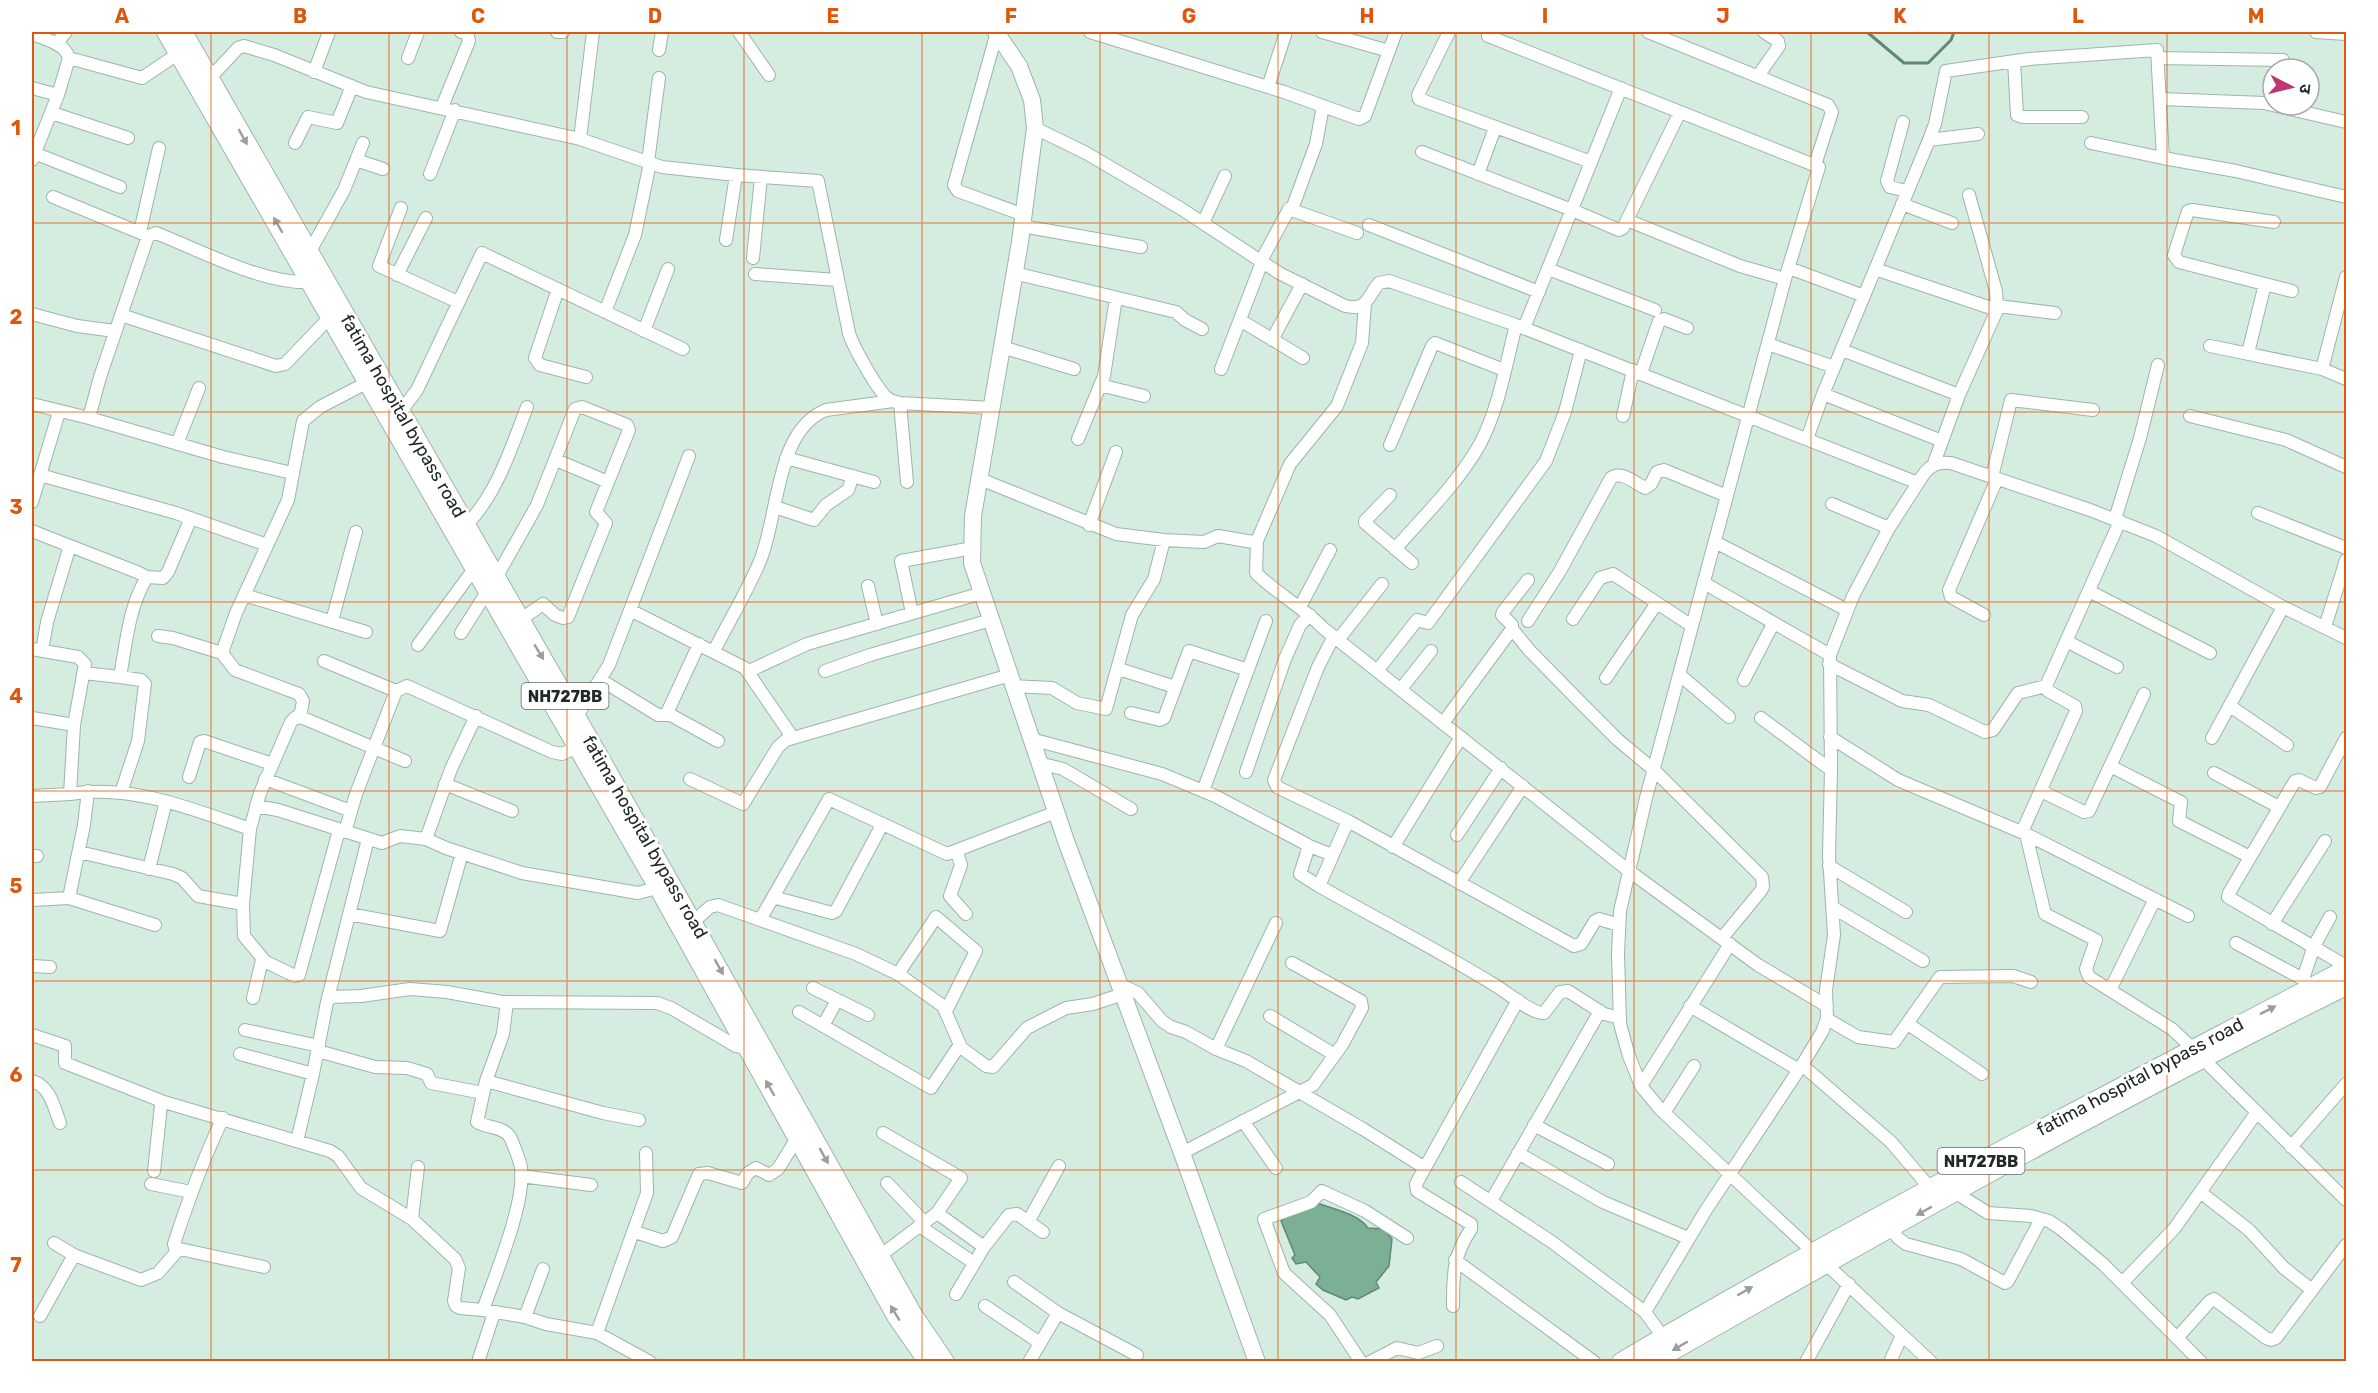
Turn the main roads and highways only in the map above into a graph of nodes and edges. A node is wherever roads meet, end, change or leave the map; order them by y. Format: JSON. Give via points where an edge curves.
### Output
{"nodes":[{"id":1,"x":166,"y":32,"type":"edge"},
{"id":2,"x":183,"y":32,"type":"edge"},
{"id":3,"x":1000,"y":33,"type":"edge"},
{"id":4,"x":221,"y":112,"type":"junction"},
{"id":5,"x":374,"y":379,"type":"junction"},
{"id":6,"x":492,"y":585,"type":"junction"},
{"id":7,"x":599,"y":771,"type":"junction"},
{"id":8,"x":665,"y":886,"type":"junction"},
{"id":9,"x":2346,"y":968,"type":"edge"},
{"id":10,"x":2346,"y":986,"type":"edge"},
{"id":11,"x":2197,"y":1054,"type":"junction"},
{"id":12,"x":802,"y":1131,"type":"junction"},
{"id":13,"x":1819,"y":1258,"type":"junction"},
{"id":14,"x":1712,"y":1319,"type":"junction"},
{"id":15,"x":928,"y":1362,"type":"edge"},
{"id":16,"x":945,"y":1362,"type":"edge"},
{"id":17,"x":1257,"y":1362,"type":"edge"},
{"id":18,"x":1621,"y":1362,"type":"edge"},
{"id":19,"x":1653,"y":1362,"type":"edge"}],
"edges":[{"from":1,"to":4,"type":"highway","name":"fatima hospital bypass road","number":"NH727BB"},
{"from":2,"to":4,"type":"highway","name":"fatima hospital bypass road","number":"NH727BB","via":[[210,78]]},
{"from":3,"to":17,"type":"main road","via":[[1032,100],[1035,128],[973,516],[972,563],[1056,812]]},
{"from":4,"to":5,"type":"highway","name":"fatima hospital bypass road","number":"NH727BB","one_way":true,"via":[[309,253]]},
{"from":5,"to":4,"type":"highway","name":"fatima hospital bypass road","number":"NH727BB","one_way":true,"via":[[330,317]]},
{"from":5,"to":6,"type":"highway","name":"fatima hospital bypass road","number":"NH727BB","via":[[401,411],[466,525]]},
{"from":5,"to":6,"type":"highway","name":"fatima hospital bypass road","number":"NH727BB","via":[[474,569]]},
{"from":6,"to":7,"type":"highway","name":"fatima hospital bypass road","number":"NH727BB","via":[[577,747]]},
{"from":6,"to":7,"type":"highway","name":"fatima hospital bypass road","number":"NH727BB","one_way":true,"via":[[520,620],[577,716]]},
{"from":7,"to":8,"type":"highway","name":"fatima hospital bypass road","number":"NH727BB"},
{"from":12,"to":8,"type":"highway","name":"fatima hospital bypass road","number":"NH727BB","one_way":true,"via":[[748,1049]]},
{"from":8,"to":12,"type":"highway","name":"fatima hospital bypass road","number":"NH727BB","one_way":true,"via":[[693,922]]},
{"from":11,"to":9,"type":"highway","name":"fatima hospital bypass road","number":"NH727BB","one_way":true,"via":[[2307,983]]},
{"from":10,"to":11,"type":"highway","name":"fatima hospital bypass road","number":"NH727BB"},
{"from":11,"to":13,"type":"highway","name":"fatima hospital bypass road","number":"NH727BB","via":[[1930,1188]]},
{"from":11,"to":13,"type":"highway","name":"fatima hospital bypass road","number":"NH727BB","one_way":true,"via":[[1892,1228]]},
{"from":15,"to":12,"type":"highway","name":"fatima hospital bypass road","number":"NH727BB","one_way":true,"via":[[896,1316]]},
{"from":12,"to":16,"type":"highway","name":"fatima hospital bypass road","number":"NH727BB","one_way":true},
{"from":13,"to":14,"type":"highway","name":"fatima hospital bypass road","number":"NH727BB"},
{"from":14,"to":18,"type":"highway","name":"fatima hospital bypass road","number":"NH727BB","via":[[1663,1337]]},
{"from":14,"to":19,"type":"highway","name":"fatima hospital bypass road","number":"NH727BB","one_way":true}]}
